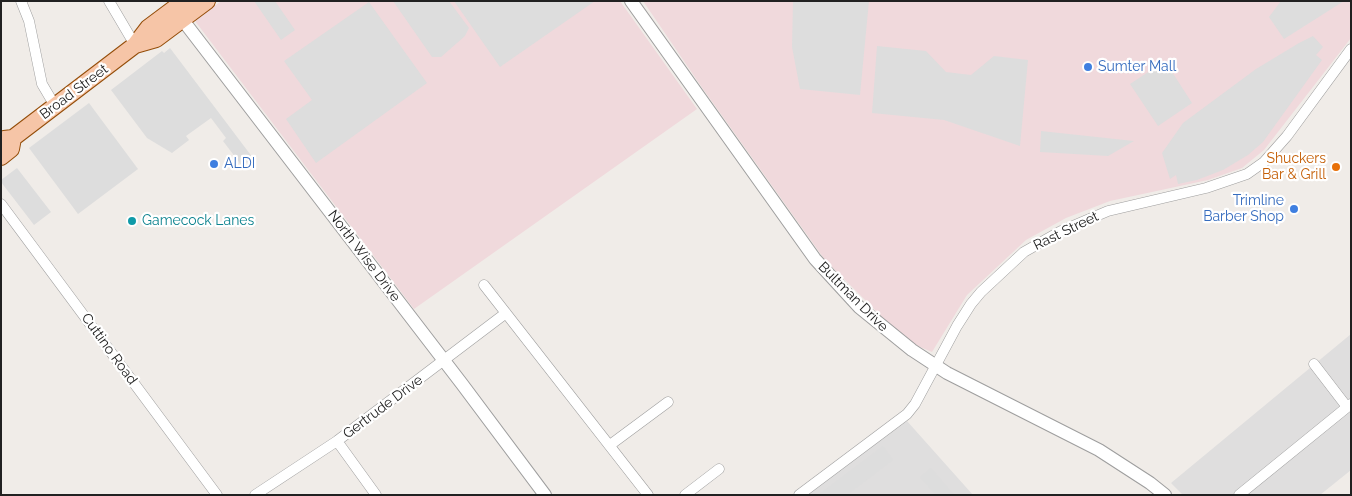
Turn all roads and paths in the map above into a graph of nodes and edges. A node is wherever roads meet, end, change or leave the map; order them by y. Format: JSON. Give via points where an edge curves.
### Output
{"nodes":[{"id":1,"x":21,"y":1,"type":"edge"},
{"id":2,"x":109,"y":1,"type":"edge"},
{"id":3,"x":184,"y":1,"type":"edge"},
{"id":4,"x":207,"y":1,"type":"edge"},
{"id":5,"x":631,"y":1,"type":"edge"},
{"id":6,"x":182,"y":19,"type":"junction"},
{"id":7,"x":135,"y":45,"type":"junction"},
{"id":8,"x":1351,"y":49,"type":"edge"},
{"id":9,"x":55,"y":106,"type":"junction"},
{"id":10,"x":7,"y":139,"type":"edge"},
{"id":11,"x":1,"y":156,"type":"edge"},
{"id":12,"x":1,"y":204,"type":"edge"},
{"id":13,"x":484,"y":285,"type":"dead end"},
{"id":14,"x":506,"y":313,"type":"junction"},
{"id":15,"x":444,"y":360,"type":"junction"},
{"id":16,"x":1314,"y":364,"type":"dead end"},
{"id":17,"x":936,"y":366,"type":"junction"},
{"id":18,"x":668,"y":402,"type":"dead end"},
{"id":19,"x":1349,"y":405,"type":"edge"},
{"id":20,"x":337,"y":441,"type":"junction"},
{"id":21,"x":610,"y":445,"type":"junction"},
{"id":22,"x":719,"y":470,"type":"dead end"},
{"id":23,"x":217,"y":495,"type":"edge"},
{"id":24,"x":255,"y":495,"type":"edge"},
{"id":25,"x":376,"y":495,"type":"edge"},
{"id":26,"x":545,"y":495,"type":"edge"},
{"id":27,"x":648,"y":495,"type":"edge"},
{"id":28,"x":685,"y":495,"type":"edge"},
{"id":29,"x":799,"y":495,"type":"edge"},
{"id":30,"x":1165,"y":495,"type":"edge"},
{"id":31,"x":1239,"y":495,"type":"edge"}],
"edges":[{"from":1,"to":9,"type":"street","via":[[30,21],[42,84]]},
{"from":2,"to":7,"type":"street"},
{"from":3,"to":7,"type":"main road","name":"Broad Street","via":[[148,28]]},
{"from":4,"to":6,"type":"main road","name":"Broad Street"},
{"from":5,"to":17,"type":"street","name":"Bultman Drive","via":[[815,259],[859,308]]},
{"from":6,"to":7,"type":"main road","name":"Broad Street","via":[[156,39]]},
{"from":6,"to":15,"type":"street","name":"North Wise Drive"},
{"from":7,"to":9,"type":"main road","name":"Broad Street"},
{"from":8,"to":17,"type":"street","name":"Rast Street","via":[[1264,162],[1248,174],[1225,183],[1108,212],[1038,243],[1009,265],[976,298]]},
{"from":9,"to":10,"type":"main road","name":"Broad Street"},
{"from":10,"to":11,"type":"main road","name":"Broad Street","via":[[12,149]]},
{"from":12,"to":23,"type":"street","name":"Cuttino Road"},
{"from":13,"to":14,"type":"street"},
{"from":14,"to":15,"type":"street","name":"Gertrude Drive"},
{"from":14,"to":21,"type":"street"},
{"from":15,"to":20,"type":"street","name":"Gertrude Drive"},
{"from":15,"to":26,"type":"street","name":"North Wise Drive"},
{"from":16,"to":19,"type":"street"},
{"from":17,"to":29,"type":"street","name":"Rast Street","via":[[907,414]]},
{"from":17,"to":30,"type":"street","name":"Bultman Drive","via":[[1099,450]]},
{"from":18,"to":21,"type":"street"},
{"from":19,"to":31,"type":"street"},
{"from":20,"to":24,"type":"street","name":"Gertrude Drive"},
{"from":20,"to":25,"type":"street"},
{"from":21,"to":27,"type":"street"},
{"from":22,"to":28,"type":"street"}]}
